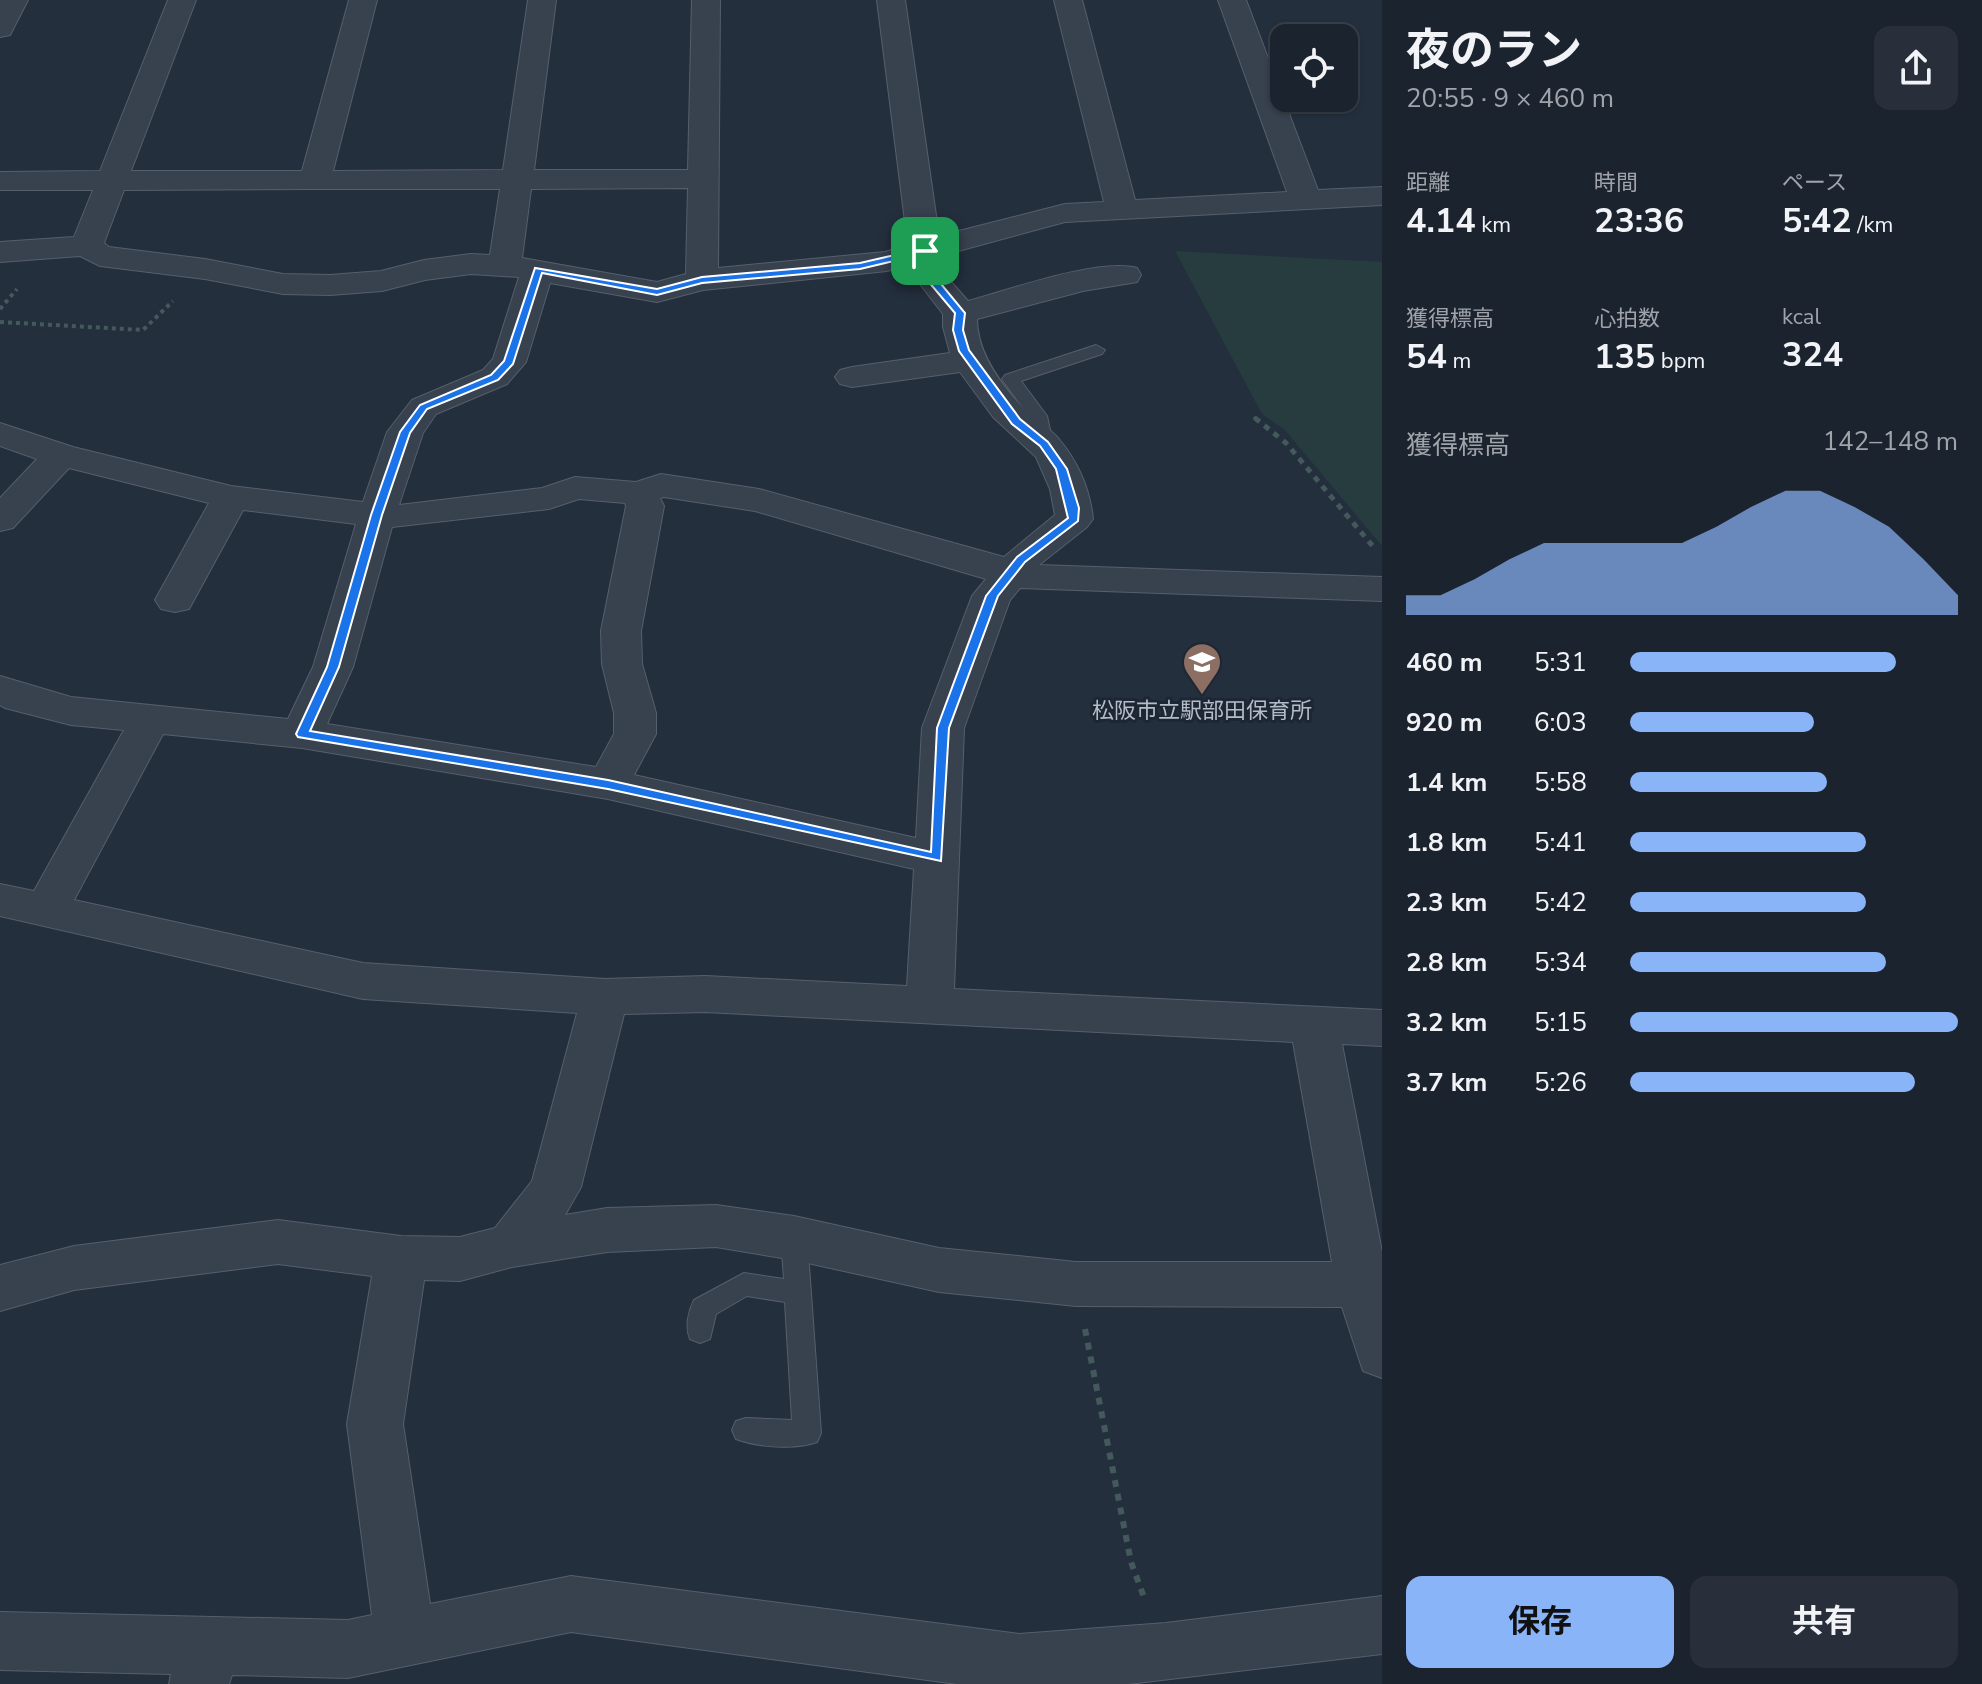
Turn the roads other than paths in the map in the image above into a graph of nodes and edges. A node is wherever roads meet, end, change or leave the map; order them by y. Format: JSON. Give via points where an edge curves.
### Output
{"nodes":[{"id":1,"x":14,"y":0,"type":"edge"},
{"id":2,"x":182,"y":0,"type":"edge"},
{"id":3,"x":363,"y":0,"type":"edge"},
{"id":4,"x":542,"y":0,"type":"edge"},
{"id":5,"x":706,"y":0,"type":"edge"},
{"id":6,"x":891,"y":0,"type":"edge"},
{"id":7,"x":1068,"y":0,"type":"edge"},
{"id":8,"x":1232,"y":0,"type":"edge"},
{"id":9,"x":0,"y":29,"type":"edge"},
{"id":10,"x":703,"y":179,"type":"junction"},
{"id":11,"x":112,"y":180,"type":"junction"},
{"id":12,"x":515,"y":180,"type":"junction"},
{"id":13,"x":0,"y":181,"type":"edge"},
{"id":14,"x":315,"y":181,"type":"junction"},
{"id":15,"x":1382,"y":196,"type":"edge"},
{"id":16,"x":1306,"y":200,"type":"junction"},
{"id":17,"x":1122,"y":211,"type":"junction"},
{"id":18,"x":87,"y":246,"type":"junction"},
{"id":19,"x":925,"y":251,"type":"junction"},
{"id":20,"x":0,"y":252,"type":"edge"},
{"id":21,"x":522,"y":267,"type":"junction"},
{"id":22,"x":1125,"y":275,"type":"dead end"},
{"id":23,"x":702,"y":280,"type":"junction"},
{"id":24,"x":960,"y":313,"type":"junction"},
{"id":25,"x":1096,"y":350,"type":"dead end"},
{"id":26,"x":970,"y":360,"type":"junction"},
{"id":27,"x":852,"y":377,"type":"dead end"},
{"id":28,"x":0,"y":434,"type":"edge"},
{"id":29,"x":1044,"y":444,"type":"junction"},
{"id":30,"x":61,"y":455,"type":"junction"},
{"id":31,"x":639,"y":493,"type":"junction"},
{"id":32,"x":231,"y":497,"type":"junction"},
{"id":33,"x":377,"y":515,"type":"junction"},
{"id":34,"x":0,"y":520,"type":"edge"},
{"id":35,"x":1010,"y":576,"type":"junction"},
{"id":36,"x":1382,"y":589,"type":"edge"},
{"id":37,"x":175,"y":600,"type":"dead end"},
{"id":38,"x":0,"y":689,"type":"edge"},
{"id":39,"x":151,"y":718,"type":"junction"},
{"id":40,"x":302,"y":734,"type":"junction"},
{"id":41,"x":608,"y":784,"type":"junction"},
{"id":42,"x":937,"y":858,"type":"junction"},
{"id":43,"x":0,"y":900,"type":"edge"},
{"id":44,"x":47,"y":909,"type":"junction"},
{"id":45,"x":605,"y":997,"type":"junction"},
{"id":46,"x":930,"y":1004,"type":"junction"},
{"id":47,"x":1314,"y":1024,"type":"junction"},
{"id":48,"x":1382,"y":1028,"type":"edge"},
{"id":49,"x":556,"y":1187,"type":"junction"},
{"id":50,"x":607,"y":1230,"type":"junction"},
{"id":51,"x":794,"y":1238,"type":"junction"},
{"id":52,"x":512,"y":1245,"type":"junction"},
{"id":53,"x":401,"y":1258,"type":"junction"},
{"id":54,"x":1372,"y":1285,"type":"edge"},
{"id":55,"x":0,"y":1288,"type":"edge"},
{"id":56,"x":798,"y":1293,"type":"junction"},
{"id":57,"x":700,"y":1331,"type":"dead end"},
{"id":58,"x":1382,"y":1354,"type":"edge"},
{"id":59,"x":746,"y":1430,"type":"dead end"},
{"id":60,"x":1382,"y":1625,"type":"edge"},
{"id":61,"x":405,"y":1637,"type":"junction"},
{"id":62,"x":0,"y":1641,"type":"edge"},
{"id":63,"x":204,"y":1665,"type":"edge"}],
"edges":[{"from":1,"to":9,"type":"street"},
{"from":2,"to":11,"type":"street"},
{"from":3,"to":14,"type":"street"},
{"from":4,"to":12,"type":"street"},
{"from":5,"to":10,"type":"street"},
{"from":6,"to":19,"type":"street"},
{"from":7,"to":17,"type":"street"},
{"from":8,"to":16,"type":"street"},
{"from":10,"to":12,"type":"street"},
{"from":10,"to":23,"type":"street"},
{"from":11,"to":13,"type":"street"},
{"from":11,"to":14,"type":"street"},
{"from":11,"to":18,"type":"street"},
{"from":12,"to":14,"type":"street"},
{"from":12,"to":21,"type":"street"},
{"from":15,"to":16,"type":"street"},
{"from":16,"to":17,"type":"street"},
{"from":17,"to":19,"type":"street","via":[[1045,216]]},
{"from":18,"to":20,"type":"street"},
{"from":18,"to":21,"type":"street","via":[[100,256],[283,284],[382,281],[471,264]]},
{"from":19,"to":23,"type":"street","via":[[860,266]]},
{"from":19,"to":24,"type":"street","via":[[922,268]]},
{"from":21,"to":23,"type":"street","via":[[657,292]]},
{"from":21,"to":33,"type":"street","via":[[509,362],[495,377],[424,407],[405,432]]},
{"from":22,"to":24,"type":"street"},
{"from":24,"to":26,"type":"street","via":[[958,330]]},
{"from":25,"to":29,"type":"lane","via":[[1011,379],[1038,416]]},
{"from":26,"to":27,"type":"street"},
{"from":26,"to":29,"type":"street","via":[[1016,422]]},
{"from":28,"to":30,"type":"street"},
{"from":29,"to":35,"type":"street","via":[[1061,469],[1074,519],[1021,560]]},
{"from":30,"to":32,"type":"street"},
{"from":30,"to":34,"type":"street"},
{"from":31,"to":33,"type":"street","via":[[575,488],[549,498],[405,517]]},
{"from":31,"to":35,"type":"street","via":[[661,485],[759,500],[992,566]]},
{"from":31,"to":41,"type":"street","via":[[645,506],[621,631],[635,734]]},
{"from":32,"to":33,"type":"street"},
{"from":32,"to":37,"type":"street"},
{"from":33,"to":40,"type":"street","via":[[333,667]]},
{"from":35,"to":36,"type":"street"},
{"from":35,"to":42,"type":"street","via":[[992,596],[943,728]]},
{"from":38,"to":39,"type":"street","via":[[71,711]]},
{"from":39,"to":40,"type":"street"},
{"from":39,"to":44,"type":"street"},
{"from":40,"to":41,"type":"street"},
{"from":41,"to":42,"type":"street"},
{"from":42,"to":46,"type":"street"},
{"from":43,"to":44,"type":"street"},
{"from":44,"to":45,"type":"street","via":[[363,981]]},
{"from":45,"to":46,"type":"street","via":[[705,994]]},
{"from":45,"to":49,"type":"street"},
{"from":46,"to":47,"type":"street"},
{"from":47,"to":48,"type":"street"},
{"from":47,"to":54,"type":"street"},
{"from":49,"to":50,"type":"street","via":[[585,1222]]},
{"from":49,"to":52,"type":"street"},
{"from":50,"to":51,"type":"street","via":[[716,1226]]},
{"from":50,"to":52,"type":"street"},
{"from":51,"to":54,"type":"street","via":[[939,1270],[1076,1284]]},
{"from":51,"to":56,"type":"lane"},
{"from":52,"to":53,"type":"street","via":[[460,1259]]},
{"from":53,"to":55,"type":"street","via":[[278,1242],[74,1268]]},
{"from":53,"to":61,"type":"street","via":[[375,1424]]},
{"from":54,"to":58,"type":"street"},
{"from":56,"to":57,"type":"lane","via":[[744,1284],[703,1308]]},
{"from":56,"to":59,"type":"lane","via":[[807,1433]]},
{"from":60,"to":61,"type":"street","via":[[1166,1652],[1019,1663],[571,1604]]},
{"from":61,"to":63,"type":"street","via":[[348,1649]]},
{"from":62,"to":63,"type":"street"}]}
